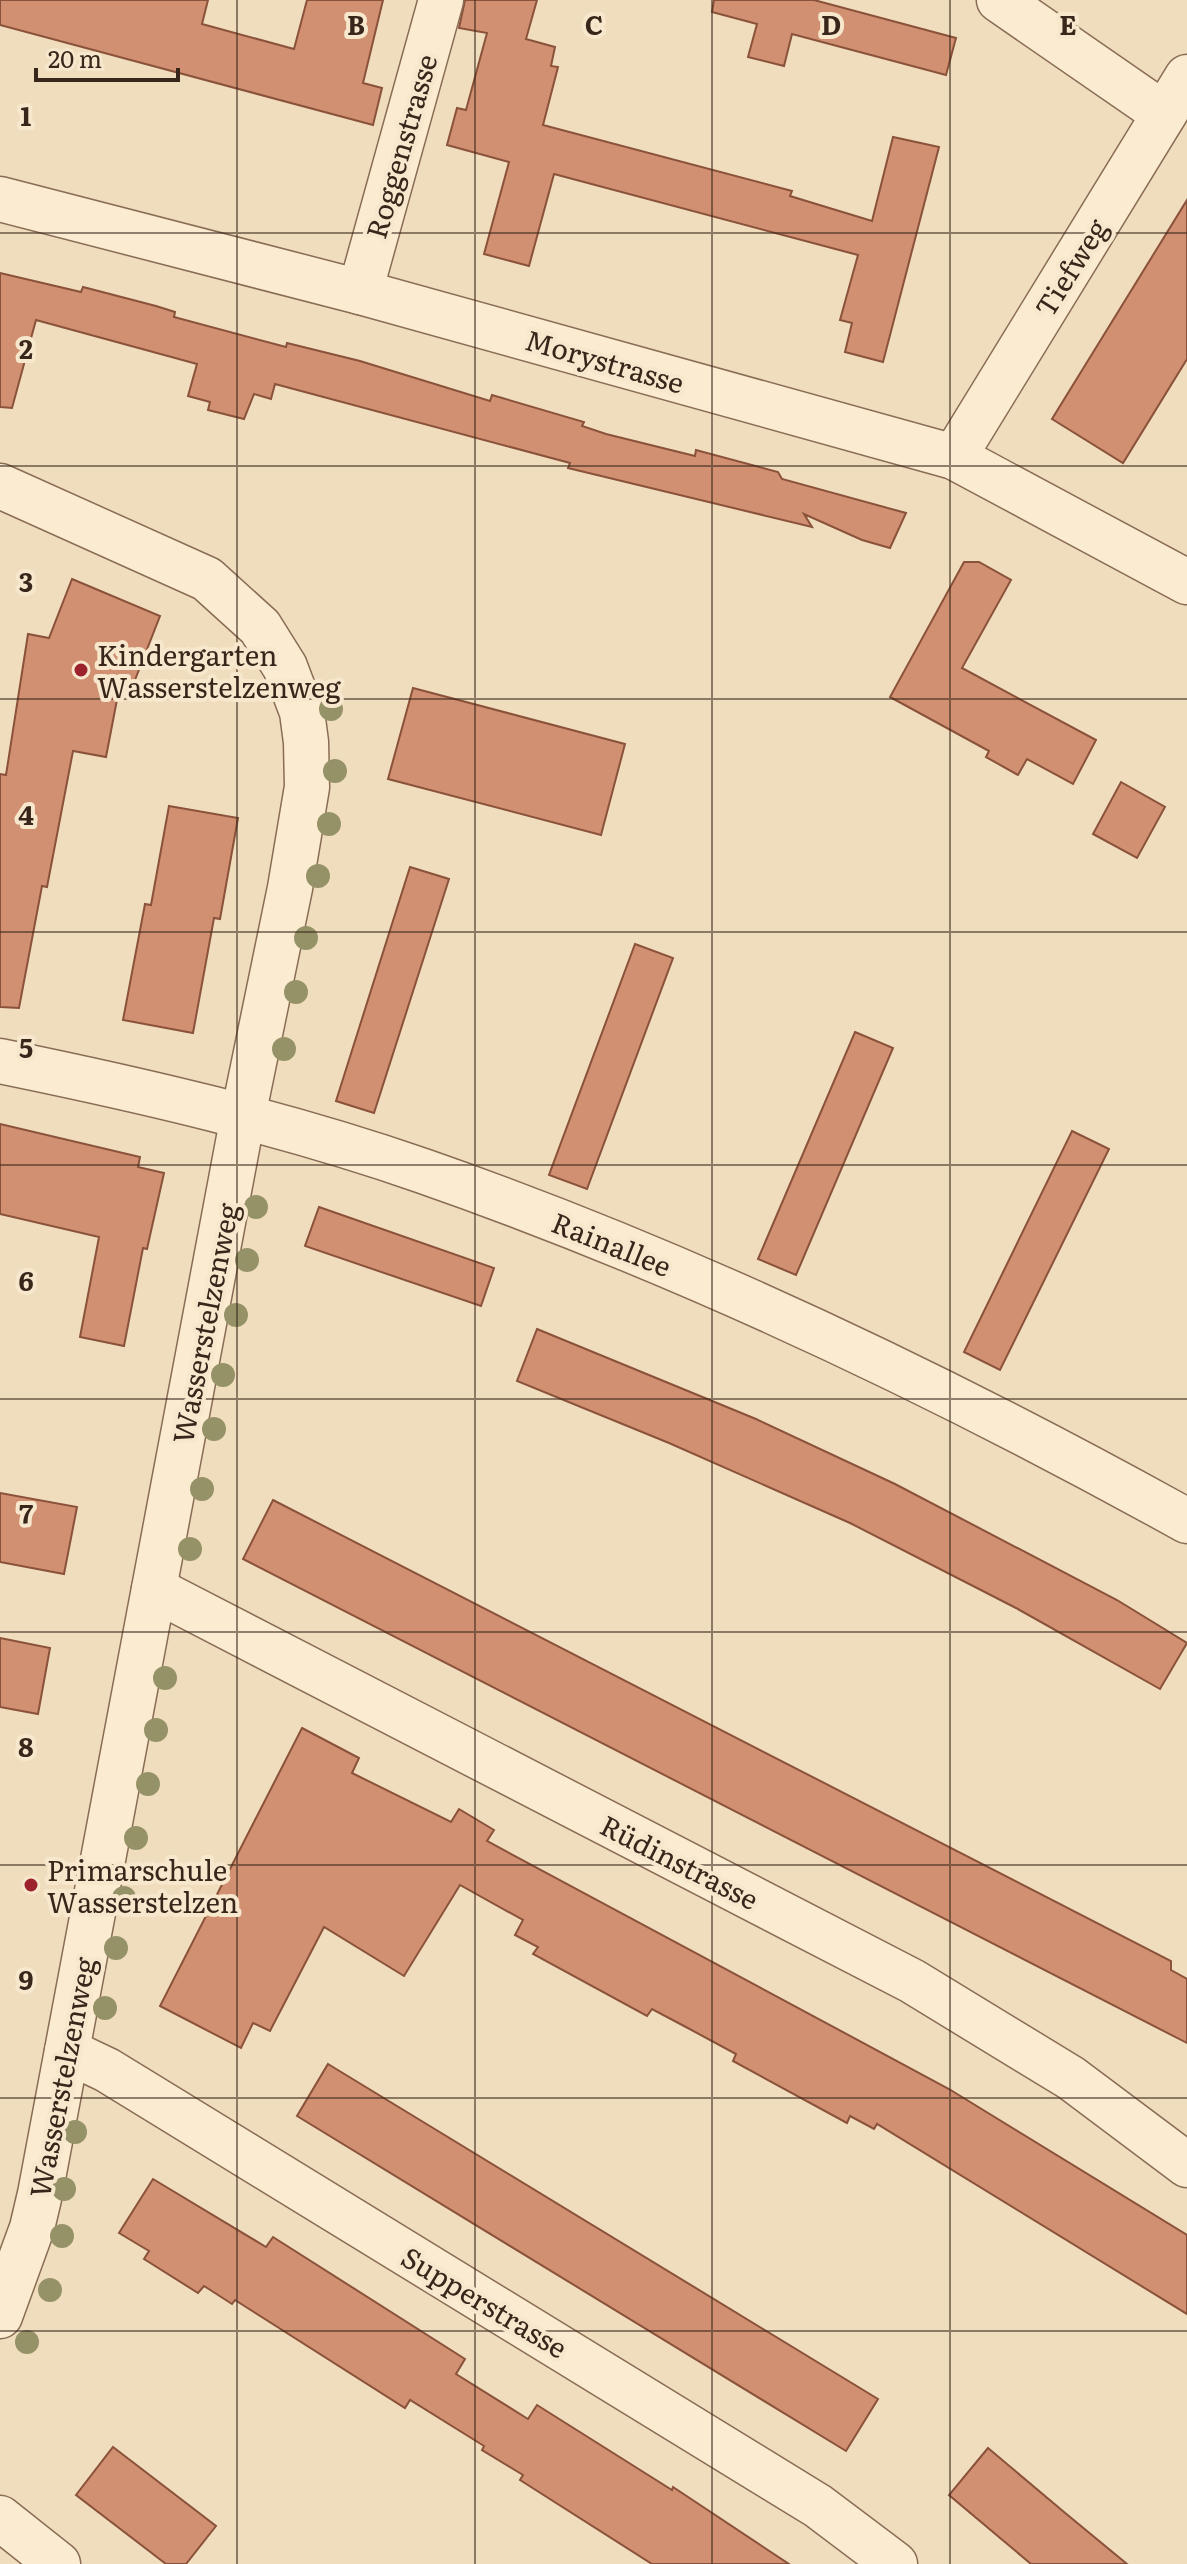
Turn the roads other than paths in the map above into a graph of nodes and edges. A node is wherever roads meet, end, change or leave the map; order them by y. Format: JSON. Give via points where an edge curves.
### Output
{"nodes":[{"id":1,"x":441,"y":0,"type":"edge"},
{"id":2,"x":999,"y":0,"type":"edge"},
{"id":3,"x":1187,"y":77,"type":"edge"},
{"id":4,"x":1164,"y":114,"type":"junction"},
{"id":5,"x":0,"y":199,"type":"edge"},
{"id":6,"x":360,"y":292,"type":"junction"},
{"id":7,"x":954,"y":457,"type":"junction"},
{"id":8,"x":0,"y":486,"type":"edge"},
{"id":9,"x":1187,"y":582,"type":"edge"},
{"id":10,"x":0,"y":1061,"type":"edge"},
{"id":11,"x":243,"y":1116,"type":"junction"},
{"id":12,"x":1187,"y":1521,"type":"edge"},
{"id":13,"x":154,"y":1589,"type":"junction"},
{"id":14,"x":67,"y":2051,"type":"junction"},
{"id":15,"x":1187,"y":2165,"type":"edge"},
{"id":16,"x":0,"y":2316,"type":"edge"},
{"id":17,"x":0,"y":2518,"type":"edge"},
{"id":18,"x":58,"y":2564,"type":"edge"},
{"id":19,"x":895,"y":2564,"type":"edge"}],
"edges":[{"from":1,"to":6,"type":"street","name":"Roggenstrasse"},
{"from":2,"to":4,"type":"street"},
{"from":3,"to":4,"type":"street","name":"Tiefweg"},
{"from":4,"to":7,"type":"street","name":"Tiefweg"},
{"from":5,"to":6,"type":"street","name":"Morystrasse"},
{"from":6,"to":7,"type":"street","name":"Morystrasse"},
{"from":7,"to":9,"type":"street","name":"Morystrasse"},
{"from":8,"to":11,"type":"street","name":"Wasserstelzenweg","via":[[207,579],[260,627],[291,682],[302,712],[307,787]]},
{"from":10,"to":11,"type":"street","name":"Rainallee"},
{"from":11,"to":12,"type":"street","name":"Rainallee","via":[[420,1170],[677,1269],[899,1370]]},
{"from":11,"to":13,"type":"street","name":"Wasserstelzenweg"},
{"from":13,"to":14,"type":"street","name":"Wasserstelzenweg"},
{"from":13,"to":15,"type":"street","name":"Rüdinstrasse","via":[[912,1981],[1071,2078]]},
{"from":14,"to":16,"type":"street","name":"Wasserstelzenweg","via":[[32,2228]]},
{"from":14,"to":19,"type":"street","name":"Supperstrasse","via":[[121,2078],[818,2506]]},
{"from":17,"to":18,"type":"street"}]}
